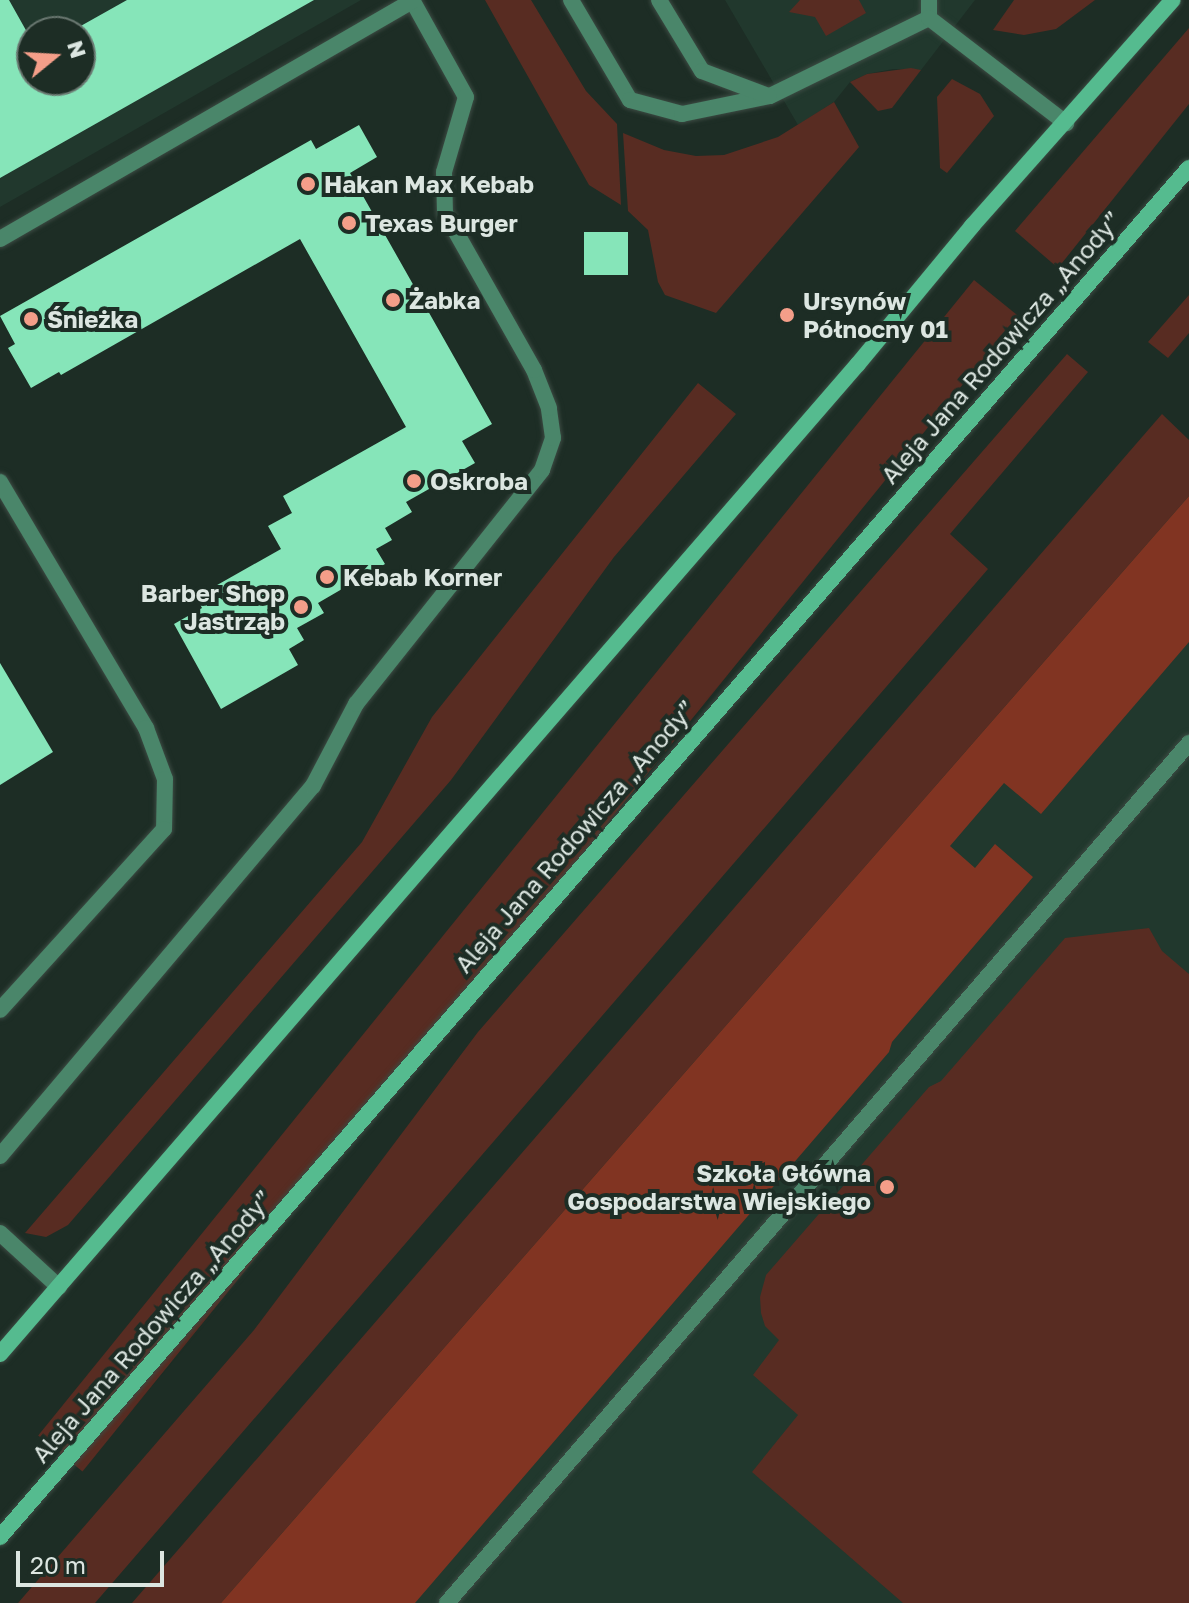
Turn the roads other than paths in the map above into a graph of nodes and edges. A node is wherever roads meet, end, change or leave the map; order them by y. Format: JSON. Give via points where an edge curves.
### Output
{"nodes":[{"id":1,"x":571,"y":0,"type":"edge"},
{"id":2,"x":659,"y":0,"type":"edge"},
{"id":3,"x":929,"y":0,"type":"edge"},
{"id":4,"x":1173,"y":0,"type":"edge"},
{"id":5,"x":412,"y":1,"type":"edge"},
{"id":6,"x":929,"y":18,"type":"junction"},
{"id":7,"x":770,"y":96,"type":"junction"},
{"id":8,"x":1066,"y":123,"type":"junction"},
{"id":9,"x":1189,"y":168,"type":"edge"},
{"id":10,"x":0,"y":239,"type":"edge"},
{"id":11,"x":0,"y":482,"type":"edge"},
{"id":12,"x":1189,"y":743,"type":"edge"},
{"id":13,"x":0,"y":1010,"type":"edge"},
{"id":14,"x":0,"y":1156,"type":"edge"},
{"id":15,"x":0,"y":1233,"type":"edge"},
{"id":16,"x":59,"y":1287,"type":"junction"},
{"id":17,"x":0,"y":1354,"type":"edge"},
{"id":18,"x":0,"y":1537,"type":"edge"},
{"id":19,"x":447,"y":1603,"type":"edge"}],
"edges":[{"from":1,"to":7,"type":"street","via":[[630,100],[682,114]]},
{"from":2,"to":7,"type":"street","via":[[702,71]]},
{"from":3,"to":6,"type":"street"},
{"from":4,"to":8,"type":"main road"},
{"from":5,"to":10,"type":"street"},
{"from":5,"to":14,"type":"street","via":[[466,97],[444,172],[445,213],[534,370],[549,408],[553,438],[542,470],[356,704],[313,786]]},
{"from":6,"to":7,"type":"street"},
{"from":6,"to":8,"type":"street"},
{"from":8,"to":16,"type":"main road"},
{"from":9,"to":18,"type":"main road","name":"Aleja Jana Rodowicza „Anody”"},
{"from":11,"to":13,"type":"street","via":[[146,728],[165,779],[164,829]]},
{"from":12,"to":19,"type":"street"},
{"from":15,"to":16,"type":"street"},
{"from":16,"to":17,"type":"main road"}]}
